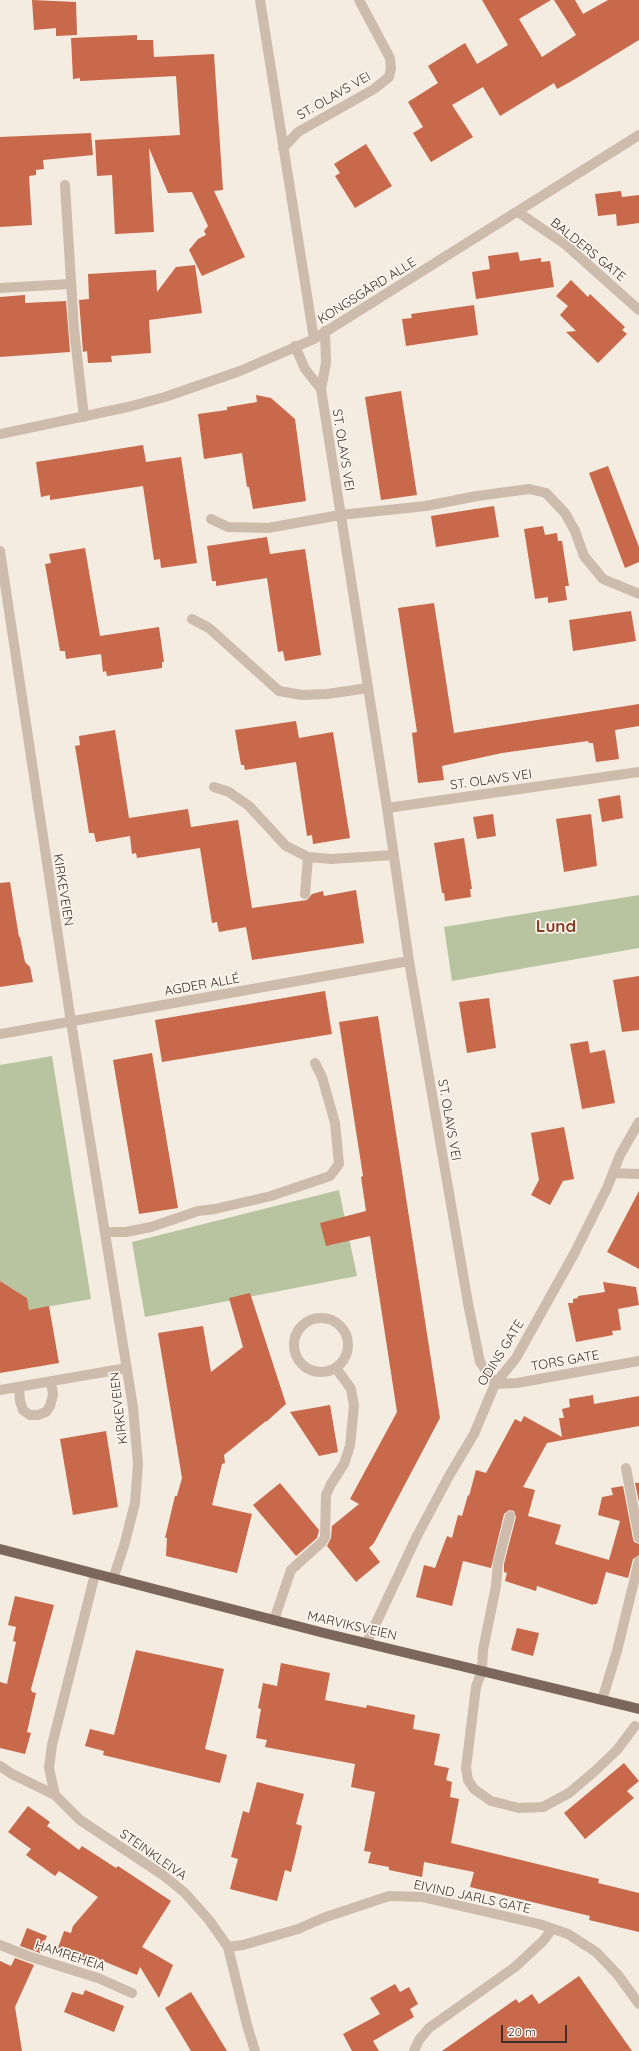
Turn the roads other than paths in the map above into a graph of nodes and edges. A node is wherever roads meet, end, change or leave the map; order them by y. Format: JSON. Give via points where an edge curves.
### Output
{"nodes":[{"id":1,"x":260,"y":0,"type":"edge"},
{"id":2,"x":359,"y":0,"type":"edge"},
{"id":3,"x":639,"y":135,"type":"edge"},
{"id":4,"x":283,"y":148,"type":"junction"},
{"id":5,"x":65,"y":185,"type":"dead end"},
{"id":6,"x":518,"y":212,"type":"junction"},
{"id":7,"x":70,"y":284,"type":"junction"},
{"id":8,"x":0,"y":288,"type":"edge"},
{"id":9,"x":639,"y":310,"type":"edge"},
{"id":10,"x":325,"y":331,"type":"junction"},
{"id":11,"x":314,"y":339,"type":"junction"},
{"id":12,"x":295,"y":346,"type":"junction"},
{"id":13,"x":321,"y":389,"type":"junction"},
{"id":14,"x":84,"y":417,"type":"junction"},
{"id":15,"x":0,"y":434,"type":"edge"},
{"id":16,"x":340,"y":515,"type":"junction"},
{"id":17,"x":211,"y":519,"type":"dead end"},
{"id":18,"x":0,"y":551,"type":"edge"},
{"id":19,"x":639,"y":594,"type":"edge"},
{"id":20,"x":192,"y":620,"type":"dead end"},
{"id":21,"x":368,"y":688,"type":"junction"},
{"id":22,"x":639,"y":772,"type":"edge"},
{"id":23,"x":214,"y":787,"type":"dead end"},
{"id":24,"x":387,"y":808,"type":"junction"},
{"id":25,"x":394,"y":855,"type":"junction"},
{"id":26,"x":308,"y":857,"type":"junction"},
{"id":27,"x":305,"y":894,"type":"dead end"},
{"id":28,"x":409,"y":961,"type":"junction"},
{"id":29,"x":71,"y":1022,"type":"junction"},
{"id":30,"x":0,"y":1034,"type":"edge"},
{"id":31,"x":315,"y":1063,"type":"dead end"},
{"id":32,"x":639,"y":1122,"type":"edge"},
{"id":33,"x":613,"y":1173,"type":"junction"},
{"id":34,"x":639,"y":1174,"type":"edge"},
{"id":35,"x":106,"y":1232,"type":"junction"},
{"id":36,"x":639,"y":1361,"type":"edge"},
{"id":37,"x":127,"y":1368,"type":"junction"},
{"id":38,"x":336,"y":1368,"type":"junction"},
{"id":39,"x":51,"y":1381,"type":"junction"},
{"id":40,"x":495,"y":1384,"type":"junction"},
{"id":41,"x":19,"y":1387,"type":"junction"},
{"id":42,"x":0,"y":1390,"type":"edge"},
{"id":43,"x":626,"y":1468,"type":"dead end"},
{"id":44,"x":510,"y":1516,"type":"dead end"},
{"id":45,"x":639,"y":1538,"type":"edge"},
{"id":46,"x":0,"y":1550,"type":"edge"},
{"id":47,"x":639,"y":1561,"type":"edge"},
{"id":48,"x":95,"y":1574,"type":"junction"},
{"id":49,"x":113,"y":1579,"type":"junction"},
{"id":50,"x":274,"y":1620,"type":"junction"},
{"id":51,"x":367,"y":1642,"type":"junction"},
{"id":52,"x":482,"y":1670,"type":"junction"},
{"id":53,"x":602,"y":1700,"type":"junction"},
{"id":54,"x":639,"y":1709,"type":"edge"},
{"id":55,"x":635,"y":1726,"type":"dead end"},
{"id":56,"x":0,"y":1766,"type":"edge"},
{"id":57,"x":54,"y":1795,"type":"junction"},
{"id":58,"x":552,"y":1929,"type":"junction"},
{"id":59,"x":0,"y":1945,"type":"edge"},
{"id":60,"x":228,"y":1947,"type":"junction"},
{"id":61,"x":132,"y":1993,"type":"dead end"},
{"id":62,"x":639,"y":2004,"type":"edge"},
{"id":63,"x":255,"y":2051,"type":"edge"},
{"id":64,"x":414,"y":2051,"type":"edge"}],
"edges":[{"from":1,"to":4,"type":"street","name":"ST. OLAVS VEI"},
{"from":2,"to":4,"type":"street","name":"ST. OLAVS VEI","via":[[390,58],[389,77],[374,89],[298,132]]},
{"from":3,"to":6,"type":"street","name":"KONGSGÅRD ALLE"},
{"from":4,"to":11,"type":"street","name":"ST. OLAVS VEI"},
{"from":5,"to":7,"type":"street"},
{"from":6,"to":9,"type":"street","name":"BALDERS GATE","via":[[566,246]]},
{"from":6,"to":10,"type":"street","name":"KONGSGÅRD ALLE"},
{"from":7,"to":8,"type":"street"},
{"from":7,"to":14,"type":"street"},
{"from":10,"to":11,"type":"street","name":"KONGSGÅRD ALLE"},
{"from":10,"to":13,"type":"street","name":"ST. OLAVS VEI","via":[[326,363]]},
{"from":11,"to":12,"type":"street","name":"KONGSGÅRD ALLE"},
{"from":12,"to":13,"type":"street","via":[[305,369]]},
{"from":12,"to":14,"type":"street","name":"KONGSGÅRD ALLE","via":[[240,371],[165,397]]},
{"from":13,"to":16,"type":"street","name":"ST. OLAVS VEI"},
{"from":14,"to":15,"type":"street","name":"KONGSGÅRD ALLE"},
{"from":16,"to":17,"type":"street","via":[[268,528],[228,527]]},
{"from":16,"to":19,"type":"street","via":[[426,506],[529,489],[546,494],[565,512],[584,556],[603,579]]},
{"from":16,"to":21,"type":"street","name":"ST. OLAVS VEI"},
{"from":18,"to":29,"type":"street","name":"KIRKEVEIEN"},
{"from":20,"to":21,"type":"street","via":[[209,628],[279,691],[308,695]]},
{"from":21,"to":24,"type":"street","name":"ST. OLAVS VEI"},
{"from":22,"to":24,"type":"street","name":"ST. OLAVS VEI"},
{"from":23,"to":26,"type":"street","via":[[229,792],[249,806],[286,846]]},
{"from":24,"to":25,"type":"street","name":"ST. OLAVS VEI"},
{"from":25,"to":26,"type":"street","via":[[331,859]]},
{"from":25,"to":28,"type":"street","name":"ST. OLAVS VEI"},
{"from":26,"to":27,"type":"street"},
{"from":28,"to":29,"type":"street","name":"AGDER ALLÉ"},
{"from":28,"to":40,"type":"street","name":"ST. OLAVS VEI","via":[[471,1318],[480,1362]]},
{"from":29,"to":30,"type":"street","name":"AGDER ALLÉ"},
{"from":29,"to":35,"type":"street","name":"KIRKEVEIEN"},
{"from":31,"to":35,"type":"street","via":[[322,1077],[335,1123],[339,1164],[330,1176],[271,1196],[198,1211],[151,1227],[126,1232]]},
{"from":32,"to":33,"type":"street","name":"ODINS GATE"},
{"from":33,"to":34,"type":"street"},
{"from":33,"to":40,"type":"street","name":"ODINS GATE","via":[[574,1254],[516,1358]]},
{"from":35,"to":37,"type":"street","name":"KIRKEVEIEN"},
{"from":36,"to":40,"type":"street","name":"TORS GATE","via":[[517,1383]]},
{"from":37,"to":39,"type":"street"},
{"from":37,"to":49,"type":"street","name":"KIRKEVEIEN","via":[[138,1464],[135,1504]]},
{"from":38,"to":38,"type":"street","via":[[348,1353],[349,1343],[344,1330],[334,1320],[324,1317],[306,1322],[299,1328],[295,1337],[296,1356],[313,1371],[327,1372]]},
{"from":38,"to":50,"type":"street","via":[[351,1388],[354,1406],[350,1446],[344,1464],[330,1484],[326,1495],[325,1537],[291,1570]]},
{"from":39,"to":41,"type":"street"},
{"from":39,"to":41,"type":"street","via":[[53,1395],[50,1406],[46,1412],[38,1415],[30,1415],[23,1410]]},
{"from":40,"to":51,"type":"street","name":"ODINS GATE","via":[[474,1434],[417,1536]]},
{"from":41,"to":42,"type":"street"},
{"from":43,"to":45,"type":"street"},
{"from":44,"to":52,"type":"street","via":[[498,1563]]},
{"from":46,"to":48,"type":"main road","name":"MARVIKSVEIEN"},
{"from":47,"to":53,"type":"street","via":[[618,1651]]},
{"from":48,"to":49,"type":"main road","name":"MARVIKSVEIEN"},
{"from":48,"to":57,"type":"street","via":[[52,1745],[49,1768]]},
{"from":49,"to":50,"type":"main road","name":"MARVIKSVEIEN"},
{"from":50,"to":51,"type":"main road","name":"MARVIKSVEIEN"},
{"from":51,"to":52,"type":"main road","name":"MARVIKSVEIEN"},
{"from":52,"to":53,"type":"main road","name":"MARVIKSVEIEN"},
{"from":52,"to":55,"type":"street","via":[[476,1687],[466,1774],[474,1789],[491,1802],[531,1808],[556,1801],[617,1750]]},
{"from":53,"to":54,"type":"main road","name":"MARVIKSVEIEN"},
{"from":56,"to":57,"type":"street","name":"STEINKLEIVA"},
{"from":57,"to":60,"type":"street","name":"STEINKLEIVA","via":[[80,1820],[163,1875],[184,1893],[210,1920]]},
{"from":58,"to":60,"type":"street","name":"EIVIND JARLS GATE","via":[[422,1897],[388,1896],[298,1929]]},
{"from":58,"to":62,"type":"street","name":"EIVIND JARLS GATE","via":[[568,1934],[596,1952],[618,1975]]},
{"from":58,"to":64,"type":"street","via":[[515,1967],[429,2028]]},
{"from":59,"to":61,"type":"street","name":"HAMREHEIA","via":[[98,1978]]},
{"from":60,"to":63,"type":"street","name":"STEINKLEIVA"}]}
